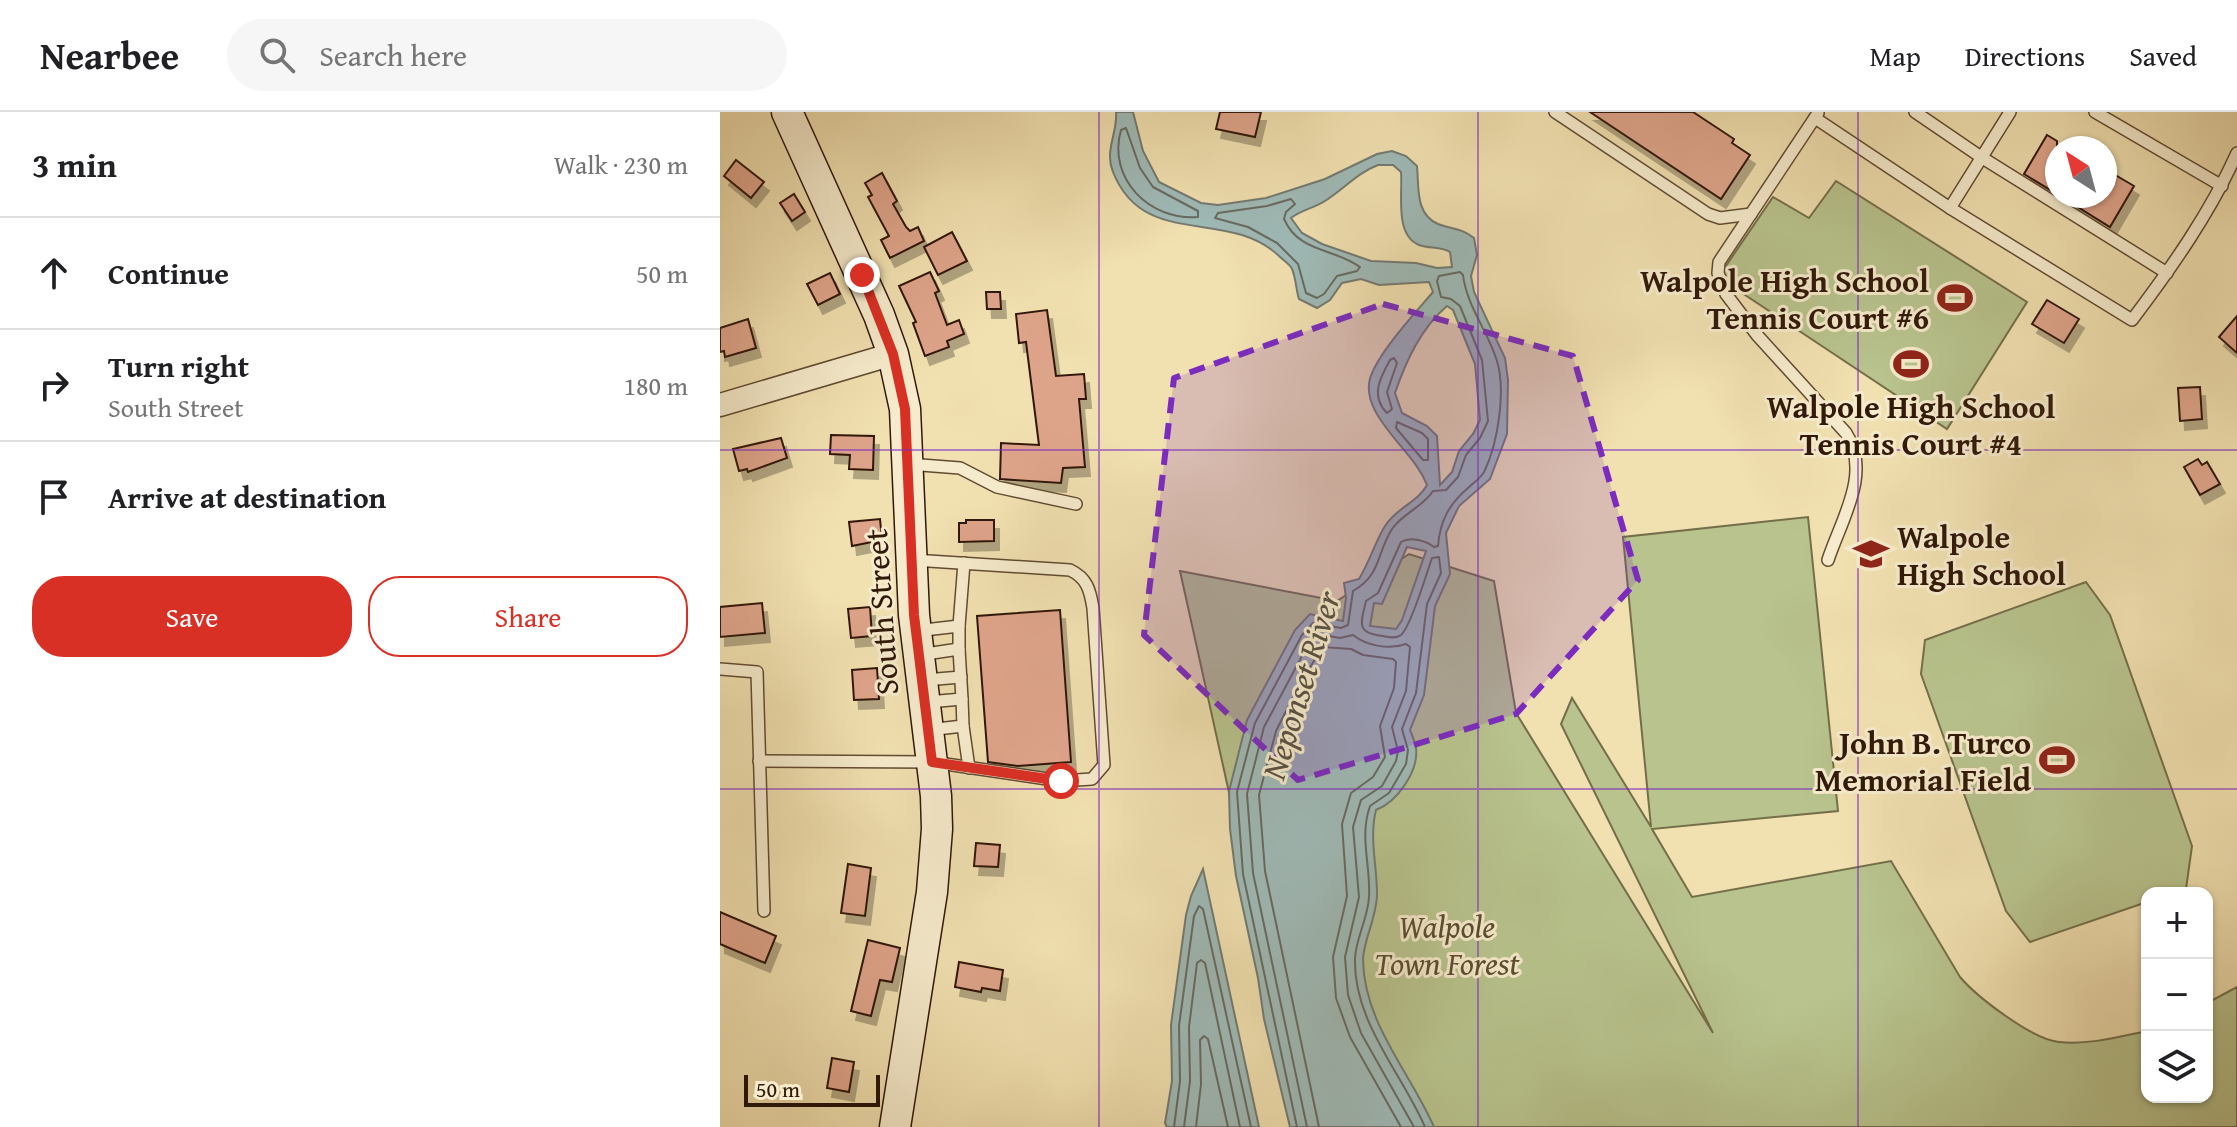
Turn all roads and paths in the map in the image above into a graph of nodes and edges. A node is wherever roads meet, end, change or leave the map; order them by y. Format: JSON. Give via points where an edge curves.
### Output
{"nodes":[{"id":1,"x":787,"y":112,"type":"edge"},
{"id":2,"x":1555,"y":112,"type":"edge"},
{"id":3,"x":1915,"y":112,"type":"edge"},
{"id":4,"x":2010,"y":112,"type":"edge"},
{"id":5,"x":2095,"y":112,"type":"edge"},
{"id":6,"x":1817,"y":115,"type":"edge"},
{"id":7,"x":2237,"y":153,"type":"edge"},
{"id":8,"x":1981,"y":157,"type":"junction"},
{"id":9,"x":2222,"y":186,"type":"junction"},
{"id":10,"x":1950,"y":208,"type":"junction"},
{"id":11,"x":1751,"y":214,"type":"junction"},
{"id":12,"x":2167,"y":273,"type":"junction"},
{"id":13,"x":893,"y":354,"type":"junction"},
{"id":14,"x":720,"y":405,"type":"edge"},
{"id":15,"x":907,"y":464,"type":"junction"},
{"id":16,"x":1076,"y":504,"type":"dead end"},
{"id":17,"x":911,"y":560,"type":"junction"},
{"id":18,"x":1828,"y":560,"type":"dead end"},
{"id":19,"x":964,"y":563,"type":"junction"},
{"id":20,"x":959,"y":626,"type":"junction"},
{"id":21,"x":959,"y":649,"type":"junction"},
{"id":22,"x":720,"y":669,"type":"edge"},
{"id":23,"x":961,"y":677,"type":"junction"},
{"id":24,"x":921,"y":680,"type":"junction"},
{"id":25,"x":962,"y":699,"type":"junction"},
{"id":26,"x":963,"y":726,"type":"junction"},
{"id":27,"x":759,"y":761,"type":"junction"},
{"id":28,"x":932,"y":762,"type":"junction"},
{"id":29,"x":969,"y":768,"type":"junction"},
{"id":30,"x":764,"y":911,"type":"dead end"},
{"id":31,"x":895,"y":1127,"type":"edge"}],
"edges":[{"from":1,"to":13,"type":"street","name":"South Street"},
{"from":2,"to":11,"type":"lane","via":[[1708,214]]},
{"from":3,"to":8,"type":"lane"},
{"from":4,"to":8,"type":"lane"},
{"from":5,"to":9,"type":"lane"},
{"from":6,"to":10,"type":"lane"},
{"from":6,"to":11,"type":"lane"},
{"from":7,"to":9,"type":"lane"},
{"from":8,"to":10,"type":"lane"},
{"from":8,"to":12,"type":"lane"},
{"from":9,"to":12,"type":"lane"},
{"from":10,"to":12,"type":"lane","via":[[2132,320]]},
{"from":11,"to":18,"type":"lane","via":[[1719,262],[1721,285],[1757,335],[1855,447],[1852,496]]},
{"from":13,"to":14,"type":"street"},
{"from":13,"to":15,"type":"street","name":"South Street","via":[[905,409]]},
{"from":15,"to":16,"type":"lane","via":[[960,468],[997,487]]},
{"from":15,"to":17,"type":"street","name":"South Street"},
{"from":17,"to":19,"type":"lane"},
{"from":17,"to":24,"type":"street","name":"South Street"},
{"from":19,"to":20,"type":"lane"},
{"from":19,"to":29,"type":"lane","via":[[1070,570],[1082,576],[1093,608],[1104,765],[1092,779],[1061,781]]},
{"from":20,"to":21,"type":"lane"},
{"from":20,"to":24,"type":"lane"},
{"from":21,"to":23,"type":"lane"},
{"from":21,"to":24,"type":"lane"},
{"from":22,"to":27,"type":"lane","via":[[757,672]]},
{"from":23,"to":24,"type":"lane"},
{"from":23,"to":25,"type":"lane"},
{"from":24,"to":25,"type":"lane"},
{"from":24,"to":26,"type":"lane"},
{"from":24,"to":28,"type":"street","name":"South Street"},
{"from":25,"to":26,"type":"lane"},
{"from":26,"to":29,"type":"lane"},
{"from":27,"to":28,"type":"lane"},
{"from":27,"to":30,"type":"lane"},
{"from":28,"to":29,"type":"lane"},
{"from":28,"to":31,"type":"street","name":"South Street","via":[[935,858]]}]}
